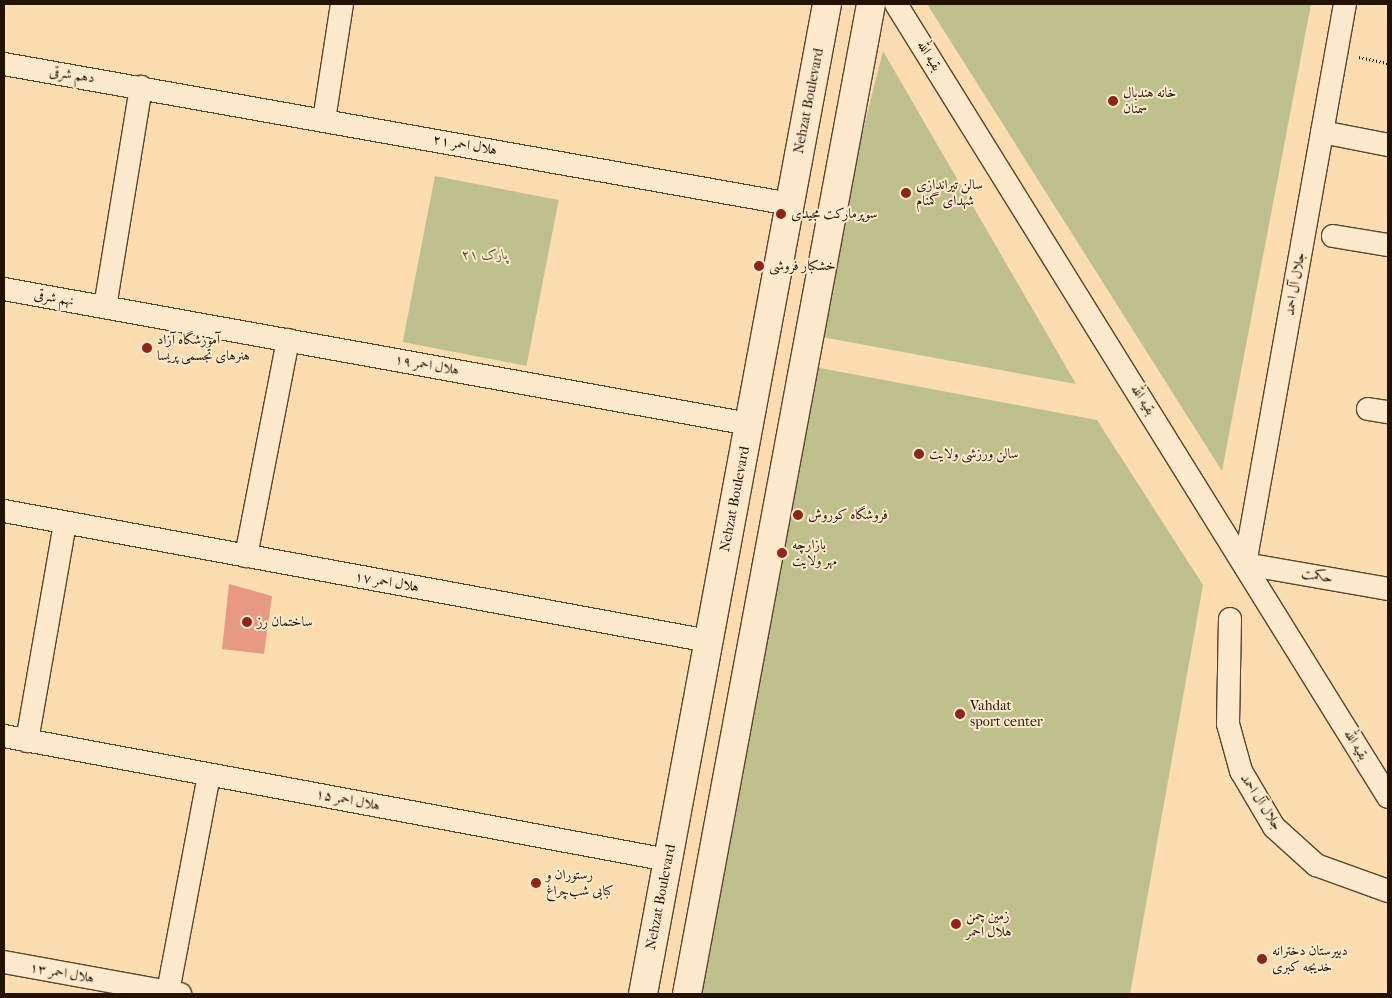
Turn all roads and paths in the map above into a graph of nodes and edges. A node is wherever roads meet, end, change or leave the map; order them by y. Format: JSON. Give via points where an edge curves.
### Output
{"nodes":[{"id":1,"x":342,"y":4,"type":"edge"},
{"id":2,"x":827,"y":4,"type":"edge"},
{"id":3,"x":871,"y":4,"type":"edge"},
{"id":4,"x":896,"y":4,"type":"edge"},
{"id":5,"x":1345,"y":4,"type":"edge"},
{"id":6,"x":4,"y":64,"type":"edge"},
{"id":7,"x":141,"y":87,"type":"junction"},
{"id":8,"x":324,"y":120,"type":"junction"},
{"id":9,"x":1322,"y":132,"type":"junction"},
{"id":10,"x":1388,"y":145,"type":"edge"},
{"id":11,"x":790,"y":204,"type":"junction"},
{"id":12,"x":1333,"y":236,"type":"dead end"},
{"id":13,"x":1388,"y":245,"type":"edge"},
{"id":14,"x":4,"y":288,"type":"edge"},
{"id":15,"x":105,"y":307,"type":"junction"},
{"id":16,"x":288,"y":340,"type":"junction"},
{"id":17,"x":749,"y":424,"type":"junction"},
{"id":18,"x":4,"y":511,"type":"edge"},
{"id":19,"x":65,"y":523,"type":"junction"},
{"id":20,"x":246,"y":556,"type":"junction"},
{"id":21,"x":1245,"y":564,"type":"junction"},
{"id":22,"x":1388,"y":589,"type":"edge"},
{"id":23,"x":1230,"y":619,"type":"dead end"},
{"id":24,"x":709,"y":641,"type":"junction"},
{"id":25,"x":4,"y":736,"type":"edge"},
{"id":26,"x":27,"y":741,"type":"junction"},
{"id":27,"x":209,"y":775,"type":"junction"},
{"id":28,"x":1388,"y":797,"type":"edge"},
{"id":29,"x":668,"y":860,"type":"junction"},
{"id":30,"x":1388,"y":891,"type":"edge"},
{"id":31,"x":4,"y":962,"type":"edge"},
{"id":32,"x":644,"y":986,"type":"edge"},
{"id":33,"x":688,"y":991,"type":"edge"},
{"id":34,"x":174,"y":993,"type":"edge"}],
"edges":[{"from":1,"to":8,"type":"street"},
{"from":2,"to":11,"type":"main road","name":"Nehzat Boulevard"},
{"from":3,"to":33,"type":"main road"},
{"from":4,"to":21,"type":"street","name":"بقیه الله"},
{"from":5,"to":9,"type":"street","name":"جلال آل احمد"},
{"from":6,"to":7,"type":"street","name":"دهم شرقی"},
{"from":7,"to":8,"type":"street","name":"هلال احمر ۲۱"},
{"from":7,"to":15,"type":"street"},
{"from":8,"to":11,"type":"street","name":"هلال احمر ۲۱"},
{"from":9,"to":10,"type":"street"},
{"from":9,"to":21,"type":"street","name":"جلال آل احمد"},
{"from":11,"to":17,"type":"main road","name":"Nehzat Boulevard"},
{"from":12,"to":13,"type":"street"},
{"from":14,"to":15,"type":"street","name":"نهم شرقی"},
{"from":15,"to":16,"type":"street","name":"هلال احمر ۱۹"},
{"from":16,"to":17,"type":"street","name":"هلال احمر ۱۹"},
{"from":16,"to":20,"type":"street"},
{"from":17,"to":24,"type":"main road","name":"Nehzat Boulevard"},
{"from":18,"to":19,"type":"street","name":"هلال احمر ۱۷"},
{"from":19,"to":20,"type":"street","name":"هلال احمر ۱۷"},
{"from":19,"to":26,"type":"street"},
{"from":20,"to":24,"type":"street","name":"هلال احمر ۱۷"},
{"from":21,"to":22,"type":"street","name":"حکمت"},
{"from":21,"to":28,"type":"street","name":"بقیه الله"},
{"from":23,"to":30,"type":"street","name":"جلال آل احمد","via":[[1228,724],[1241,772],[1274,827],[1316,865]]},
{"from":24,"to":29,"type":"main road","name":"Nehzat Boulevard"},
{"from":25,"to":26,"type":"street","name":"هلال احمر ۱۵"},
{"from":26,"to":27,"type":"street","name":"هلال احمر ۱۵"},
{"from":27,"to":29,"type":"street","name":"هلال احمر ۱۵"},
{"from":27,"to":34,"type":"street"},
{"from":29,"to":32,"type":"main road","name":"Nehzat Boulevard"},
{"from":31,"to":34,"type":"street","name":"هلال احمر ۱۳"},
{"from":32,"to":33,"type":"main road"}]}
